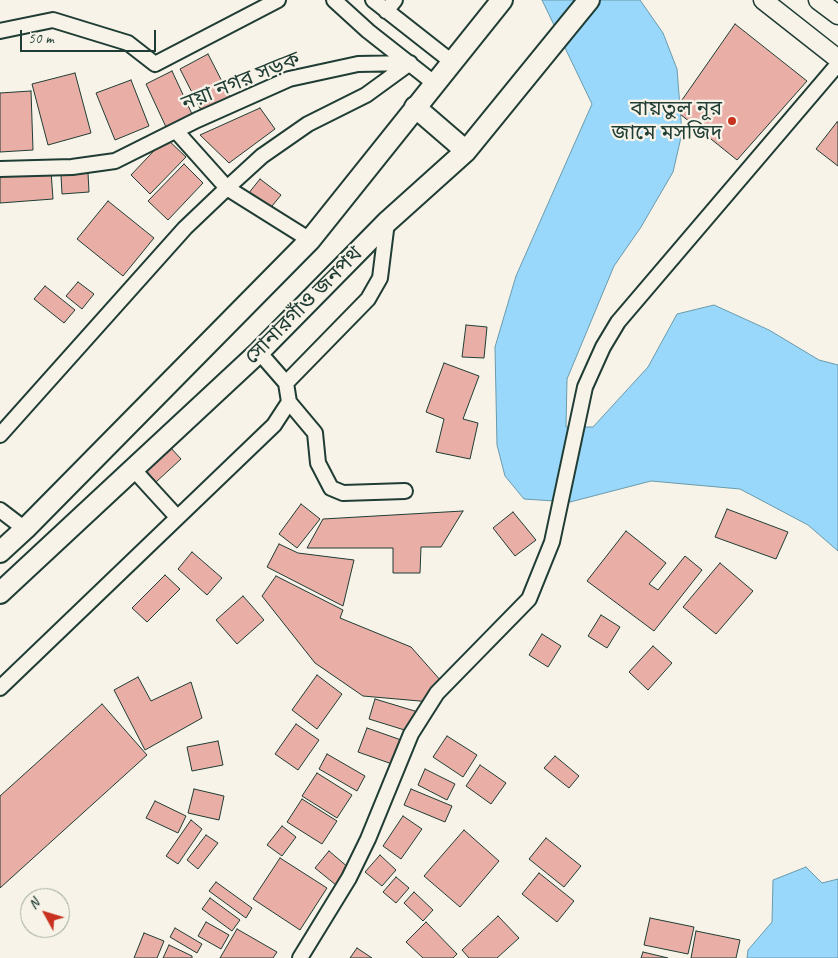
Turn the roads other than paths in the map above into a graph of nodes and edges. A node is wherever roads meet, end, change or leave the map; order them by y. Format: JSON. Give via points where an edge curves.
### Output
{"nodes":[{"id":1,"x":278,"y":0,"type":"edge"},
{"id":2,"x":334,"y":0,"type":"edge"},
{"id":3,"x":373,"y":0,"type":"edge"},
{"id":4,"x":502,"y":0,"type":"edge"},
{"id":5,"x":589,"y":0,"type":"edge"},
{"id":6,"x":763,"y":0,"type":"edge"},
{"id":7,"x":818,"y":0,"type":"edge"},
{"id":8,"x":390,"y":5,"type":"edge"},
{"id":9,"x":838,"y":15,"type":"edge"},
{"id":10,"x":0,"y":31,"type":"edge"},
{"id":11,"x":838,"y":59,"type":"edge"},
{"id":12,"x":452,"y":62,"type":"junction"},
{"id":13,"x":410,"y":64,"type":"junction"},
{"id":14,"x":838,"y":64,"type":"edge"},
{"id":15,"x":434,"y":83,"type":"junction"},
{"id":16,"x":415,"y":107,"type":"junction"},
{"id":17,"x":176,"y":131,"type":"junction"},
{"id":18,"x":466,"y":151,"type":"junction"},
{"id":19,"x":0,"y":169,"type":"edge"},
{"id":20,"x":227,"y":188,"type":"junction"},
{"id":21,"x":387,"y":222,"type":"junction"},
{"id":22,"x":310,"y":240,"type":"junction"},
{"id":23,"x":259,"y":352,"type":"junction"},
{"id":24,"x":286,"y":383,"type":"junction"},
{"id":25,"x":289,"y":402,"type":"junction"},
{"id":26,"x":0,"y":435,"type":"edge"},
{"id":27,"x":134,"y":470,"type":"junction"},
{"id":28,"x":405,"y":491,"type":"dead end"},
{"id":29,"x":0,"y":510,"type":"edge"},
{"id":30,"x":177,"y":517,"type":"junction"},
{"id":31,"x":25,"y":529,"type":"junction"},
{"id":32,"x":0,"y":552,"type":"edge"},
{"id":33,"x":0,"y":593,"type":"edge"},
{"id":34,"x":0,"y":688,"type":"edge"},
{"id":35,"x":300,"y":958,"type":"edge"}],
"edges":[{"from":1,"to":10,"type":"street","via":[[154,64],[128,43],[53,20]]},
{"from":2,"to":13,"type":"street"},
{"from":3,"to":8,"type":"street"},
{"from":4,"to":12,"type":"main road","name":"সোনারগাঁও জনপথ"},
{"from":5,"to":18,"type":"main road","name":"সোনারগাঁও জনপথ"},
{"from":6,"to":11,"type":"street"},
{"from":7,"to":9,"type":"street"},
{"from":8,"to":12,"type":"street"},
{"from":12,"to":15,"type":"main road","name":"সোনারগাঁও জনপথ"},
{"from":13,"to":15,"type":"street"},
{"from":13,"to":17,"type":"street","name":"নয়া নগর সড়ক","via":[[358,64],[289,79]]},
{"from":13,"to":20,"type":"street","via":[[366,96],[308,124],[262,156]]},
{"from":14,"to":35,"type":"street","via":[[618,322],[585,388],[552,542],[529,599],[437,692],[411,734],[349,878]]},
{"from":15,"to":16,"type":"main road","name":"সোনারগাঁও জনপথ"},
{"from":16,"to":18,"type":"main road"},
{"from":16,"to":22,"type":"main road","name":"সোনারগাঁও জনপথ"},
{"from":17,"to":19,"type":"street","name":"নয়া নগর সড়ক","via":[[115,161],[72,167]]},
{"from":17,"to":20,"type":"street","name":"নয়া নগর সড়ক"},
{"from":18,"to":21,"type":"main road","name":"সোনারগাঁও জনপথ"},
{"from":20,"to":22,"type":"street","name":"নয়া নগর সড়ক"},
{"from":20,"to":26,"type":"street","via":[[185,228]]},
{"from":21,"to":23,"type":"main road","name":"সোনারগাঁও জনপথ"},
{"from":21,"to":24,"type":"street","via":[[380,278],[368,299]]},
{"from":22,"to":31,"type":"main road","name":"সোনারগাঁও জনপথ"},
{"from":23,"to":24,"type":"street"},
{"from":23,"to":27,"type":"main road","name":"সোনারগাঁও জনপথ"},
{"from":24,"to":25,"type":"street"},
{"from":25,"to":28,"type":"street","via":[[315,433],[318,463],[331,488],[343,493]]},
{"from":25,"to":30,"type":"street","via":[[274,425]]},
{"from":27,"to":30,"type":"street"},
{"from":27,"to":33,"type":"main road","name":"সোনারগাঁও জনপথ"},
{"from":29,"to":31,"type":"street"},
{"from":30,"to":34,"type":"street"},
{"from":31,"to":32,"type":"main road","name":"সোনারগাঁও জনপথ"}]}
